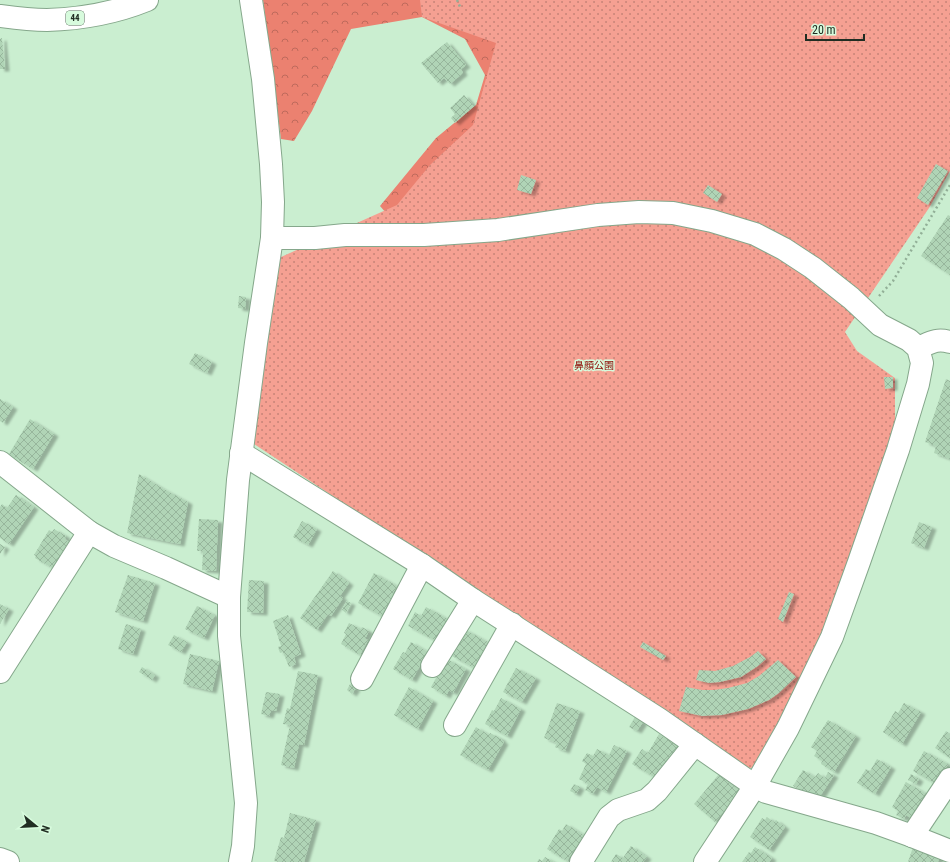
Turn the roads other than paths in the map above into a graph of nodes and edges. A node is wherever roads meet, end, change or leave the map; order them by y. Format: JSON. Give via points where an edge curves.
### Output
{"nodes":[{"id":1,"x":147,"y":0,"type":"edge"},
{"id":2,"x":251,"y":0,"type":"edge"},
{"id":3,"x":0,"y":16,"type":"edge"},
{"id":4,"x":272,"y":238,"type":"junction"},
{"id":5,"x":950,"y":342,"type":"edge"},
{"id":6,"x":918,"y":348,"type":"junction"},
{"id":7,"x":241,"y":453,"type":"junction"},
{"id":8,"x":0,"y":462,"type":"edge"},
{"id":9,"x":89,"y":532,"type":"junction"},
{"id":10,"x":422,"y":566,"type":"junction"},
{"id":11,"x":229,"y":597,"type":"junction"},
{"id":12,"x":473,"y":600,"type":"junction"},
{"id":13,"x":512,"y":624,"type":"junction"},
{"id":14,"x":432,"y":666,"type":"dead end"},
{"id":15,"x":0,"y":672,"type":"edge"},
{"id":16,"x":362,"y":679,"type":"dead end"},
{"id":17,"x":455,"y":725,"type":"dead end"},
{"id":18,"x":695,"y":744,"type":"junction"},
{"id":19,"x":950,"y":779,"type":"edge"},
{"id":20,"x":755,"y":786,"type":"junction"},
{"id":21,"x":912,"y":836,"type":"junction"},
{"id":22,"x":950,"y":851,"type":"edge"},
{"id":23,"x":0,"y":859,"type":"edge"},
{"id":24,"x":8,"y":862,"type":"edge"},
{"id":25,"x":240,"y":862,"type":"edge"},
{"id":26,"x":581,"y":862,"type":"edge"},
{"id":27,"x":705,"y":862,"type":"edge"}],
"edges":[{"from":1,"to":3,"type":"street","number":"44","via":[[126,8],[83,18],[45,20]]},
{"from":2,"to":4,"type":"street","via":[[263,79],[271,164]]},
{"from":4,"to":6,"type":"street","via":[[424,235],[498,230],[598,215],[673,213],[755,234],[778,246],[813,268],[880,325],[909,340]]},
{"from":4,"to":7,"type":"street"},
{"from":5,"to":6,"type":"street","via":[[936,340]]},
{"from":6,"to":20,"type":"street","via":[[922,363],[918,384],[898,450],[832,637],[788,728]]},
{"from":7,"to":10,"type":"street"},
{"from":7,"to":11,"type":"street"},
{"from":8,"to":9,"type":"street"},
{"from":9,"to":11,"type":"street","via":[[114,546]]},
{"from":9,"to":15,"type":"street"},
{"from":10,"to":12,"type":"street"},
{"from":10,"to":16,"type":"street"},
{"from":11,"to":25,"type":"street","via":[[229,636],[246,803]]},
{"from":12,"to":13,"type":"street"},
{"from":12,"to":14,"type":"street"},
{"from":13,"to":17,"type":"street"},
{"from":13,"to":18,"type":"street"},
{"from":18,"to":20,"type":"street"},
{"from":18,"to":26,"type":"street","via":[[647,800],[618,810],[609,817]]},
{"from":19,"to":21,"type":"street"},
{"from":20,"to":21,"type":"street","via":[[766,792],[876,823]]},
{"from":20,"to":27,"type":"street"},
{"from":21,"to":22,"type":"street"},
{"from":23,"to":24,"type":"street"}]}
